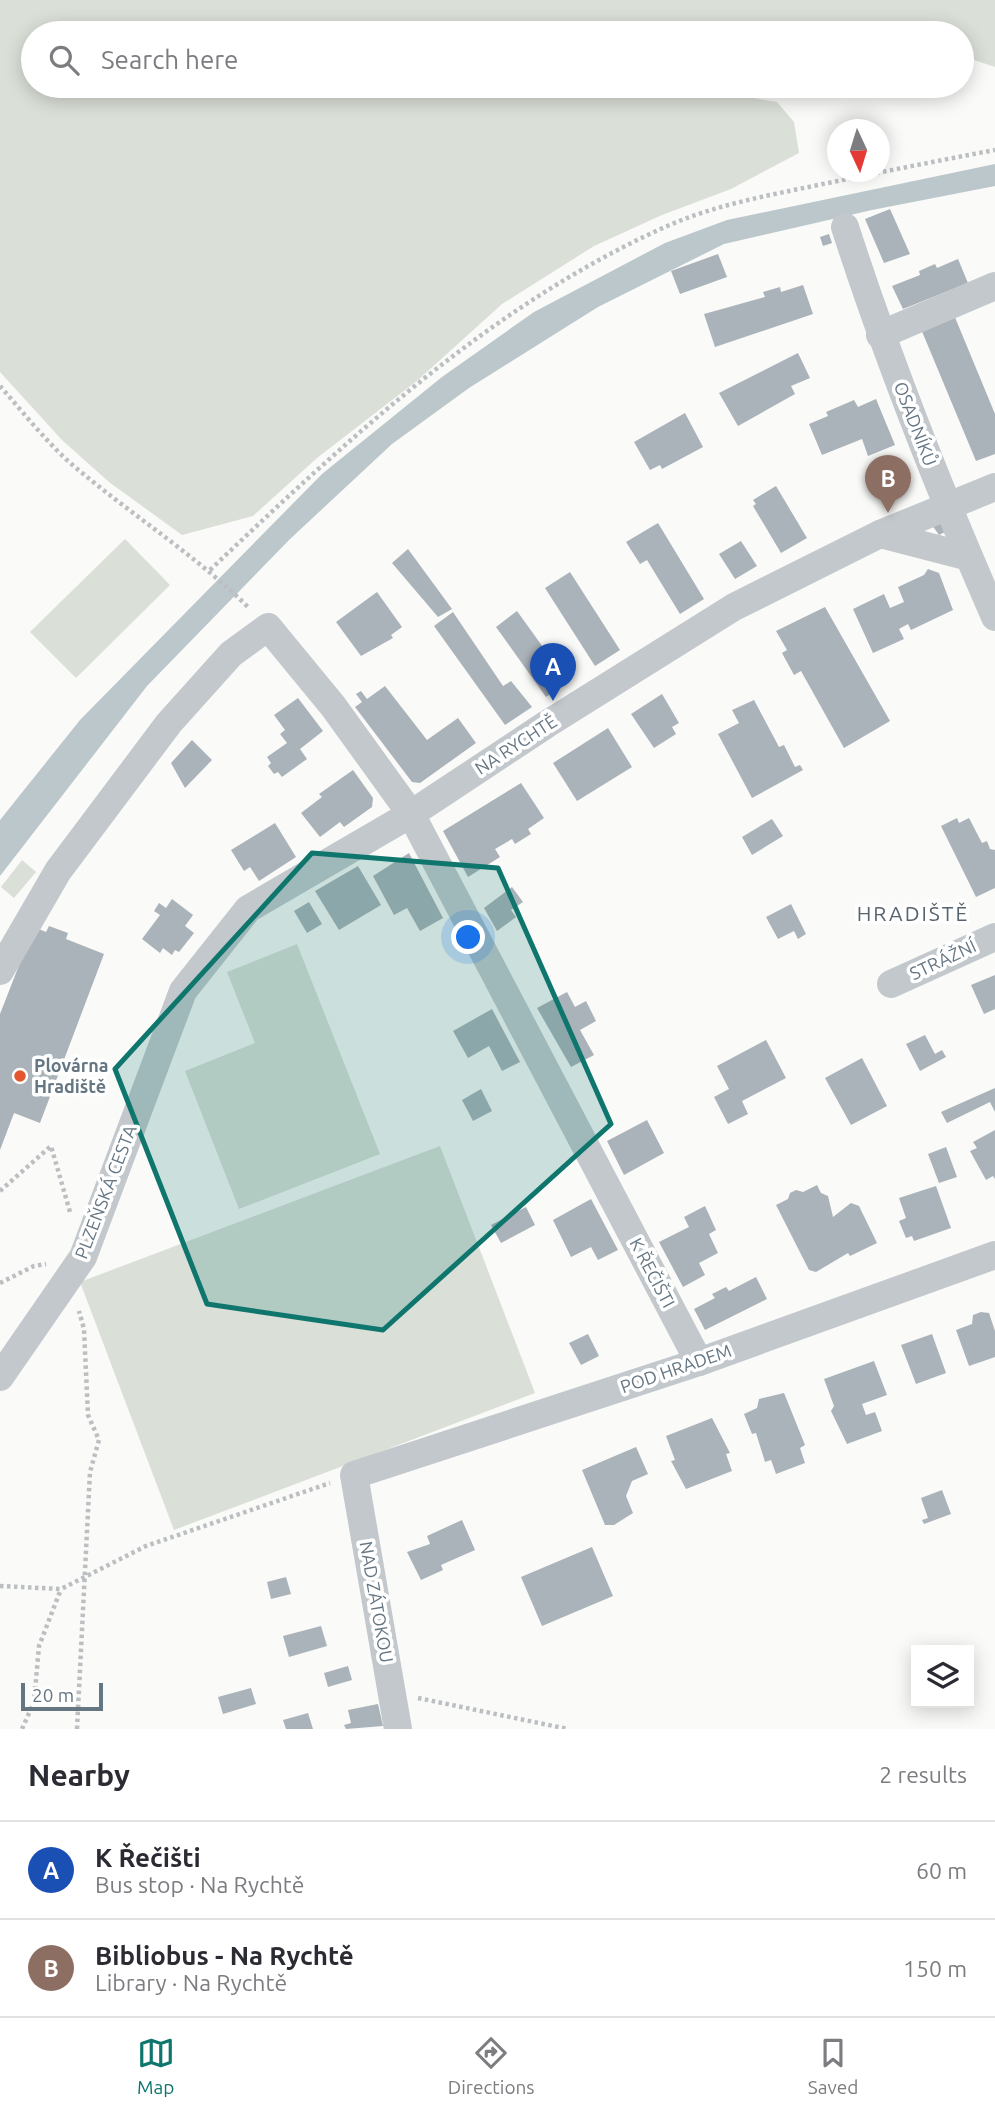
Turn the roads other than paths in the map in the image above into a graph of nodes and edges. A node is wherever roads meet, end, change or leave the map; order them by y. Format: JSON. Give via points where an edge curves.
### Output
{"nodes":[{"id":1,"x":845,"y":227,"type":"dead end"},
{"id":2,"x":995,"y":286,"type":"edge"},
{"id":3,"x":880,"y":335,"type":"junction"},
{"id":4,"x":995,"y":487,"type":"edge"},
{"id":5,"x":947,"y":505,"type":"junction"},
{"id":6,"x":880,"y":534,"type":"junction"},
{"id":7,"x":969,"y":557,"type":"junction"},
{"id":8,"x":995,"y":617,"type":"edge"},
{"id":9,"x":411,"y":814,"type":"junction"},
{"id":10,"x":995,"y":937,"type":"edge"},
{"id":11,"x":0,"y":971,"type":"edge"},
{"id":12,"x":891,"y":984,"type":"dead end"},
{"id":13,"x":183,"y":991,"type":"joint"},
{"id":14,"x":995,"y":1255,"type":"edge"},
{"id":15,"x":699,"y":1362,"type":"junction"},
{"id":16,"x":0,"y":1377,"type":"edge"},
{"id":17,"x":354,"y":1475,"type":"joint"},
{"id":18,"x":398,"y":1729,"type":"edge"}],
"edges":[{"from":1,"to":3,"type":"street","name":"OSADNÍKŮ"},
{"from":2,"to":3,"type":"street"},
{"from":3,"to":5,"type":"street","name":"OSADNÍKŮ"},
{"from":4,"to":5,"type":"street","name":"NA RYCHTĚ"},
{"from":5,"to":6,"type":"street","name":"NA RYCHTĚ"},
{"from":5,"to":7,"type":"street","name":"OSADNÍKŮ"},
{"from":6,"to":7,"type":"street"},
{"from":6,"to":9,"type":"street","name":"NA RYCHTĚ","via":[[734,607]]},
{"from":7,"to":8,"type":"street","name":"OSADNÍKŮ"},
{"from":9,"to":11,"type":"street","name":"K ŘEČIŠTI","via":[[333,706],[268,627],[231,654],[169,723],[58,871]]},
{"from":9,"to":13,"type":"street","name":"NA RYCHTĚ","via":[[248,909]]},
{"from":9,"to":15,"type":"street","name":"K ŘEČIŠTI"},
{"from":10,"to":12,"type":"street","name":"STRÁŽNÍ"},
{"from":13,"to":16,"type":"street","name":"PLZEŇSKÁ CESTA","via":[[76,1267]]},
{"from":14,"to":15,"type":"street","name":"POD HRADEM"},
{"from":15,"to":17,"type":"street","name":"POD HRADEM"},
{"from":17,"to":18,"type":"street","name":"NAD ZÁTOKOU"}]}
